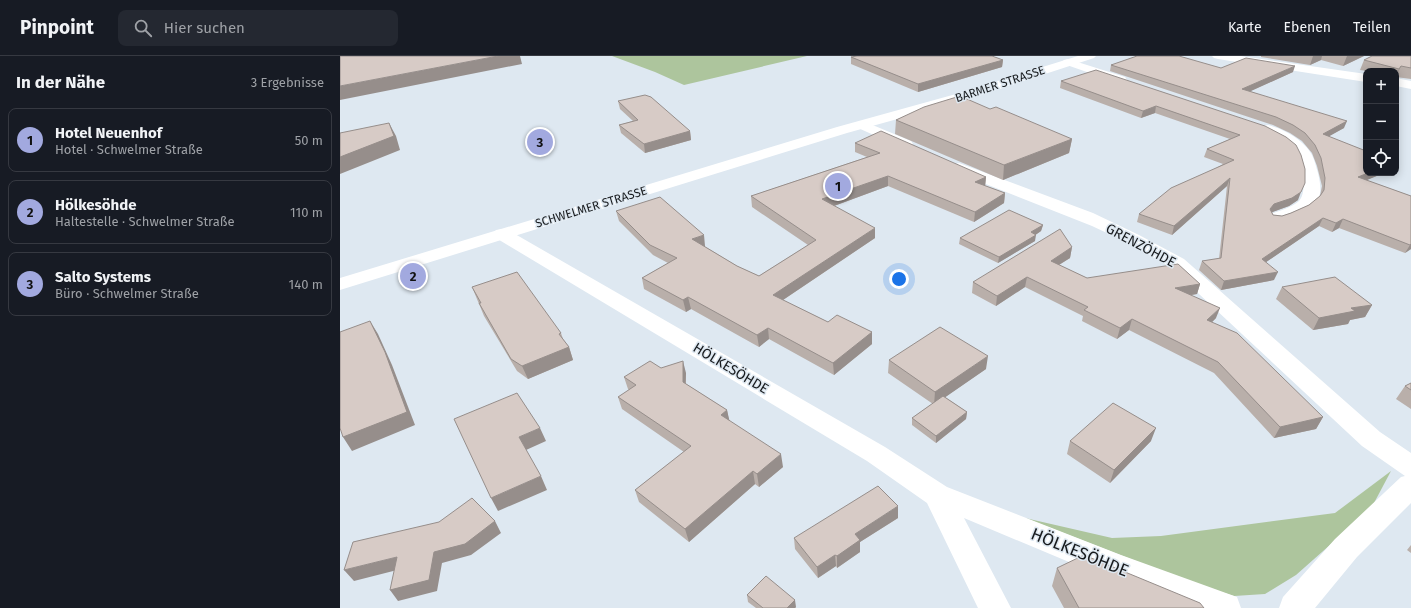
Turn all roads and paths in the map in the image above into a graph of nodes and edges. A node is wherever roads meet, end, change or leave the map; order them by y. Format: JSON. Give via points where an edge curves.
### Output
{"nodes":[{"id":1,"x":1090,"y":56,"type":"edge"},
{"id":2,"x":1218,"y":56,"type":"edge"},
{"id":3,"x":1068,"y":62,"type":"junction"},
{"id":4,"x":1357,"y":65,"type":"dead end"},
{"id":5,"x":1338,"y":74,"type":"junction"},
{"id":6,"x":1363,"y":78,"type":"edge"},
{"id":7,"x":1399,"y":83,"type":"edge"},
{"id":8,"x":1137,"y":85,"type":"edge"},
{"id":9,"x":1411,"y":85,"type":"edge"},
{"id":10,"x":1254,"y":124,"type":"edge"},
{"id":11,"x":864,"y":125,"type":"junction"},
{"id":12,"x":842,"y":130,"type":"joint"},
{"id":13,"x":921,"y":150,"type":"edge"},
{"id":14,"x":942,"y":160,"type":"edge"},
{"id":15,"x":1277,"y":218,"type":"edge"},
{"id":16,"x":502,"y":234,"type":"junction"},
{"id":17,"x":340,"y":284,"type":"edge"},
{"id":18,"x":1411,"y":467,"type":"edge"},
{"id":19,"x":1411,"y":485,"type":"edge"},
{"id":20,"x":937,"y":495,"type":"junction"},
{"id":21,"x":994,"y":608,"type":"edge"},
{"id":22,"x":1225,"y":608,"type":"edge"},
{"id":23,"x":1295,"y":608,"type":"edge"}],
"edges":[{"from":1,"to":3,"type":"street","name":"BARMER STRASSE"},
{"from":2,"to":5,"type":"street"},
{"from":3,"to":8,"type":"street"},
{"from":3,"to":11,"type":"street","name":"BARMER STRASSE"},
{"from":4,"to":5,"type":"street"},
{"from":5,"to":6,"type":"street"},
{"from":7,"to":9,"type":"street"},
{"from":10,"to":15,"type":"street","via":[[1268,129],[1299,148],[1305,156],[1313,186],[1312,196],[1304,206]]},
{"from":11,"to":12,"type":"street","name":"BARMER STRASSE"},
{"from":11,"to":13,"type":"street"},
{"from":12,"to":16,"type":"street","name":"SCHWELMER STRASSE"},
{"from":14,"to":18,"type":"street","name":"GRENZÖHDE","via":[[992,183],[1088,218],[1150,246],[1177,263],[1371,439]]},
{"from":16,"to":17,"type":"street","name":"SCHWELMER STRASSE"},
{"from":16,"to":20,"type":"street","name":"HÖLKESÖHDE","via":[[876,454]]},
{"from":19,"to":23,"type":"street","via":[[1346,548]]},
{"from":20,"to":21,"type":"street","name":"HÖLKESÖHDE"},
{"from":20,"to":22,"type":"street","name":"HÖLKESÖHDE"}]}
